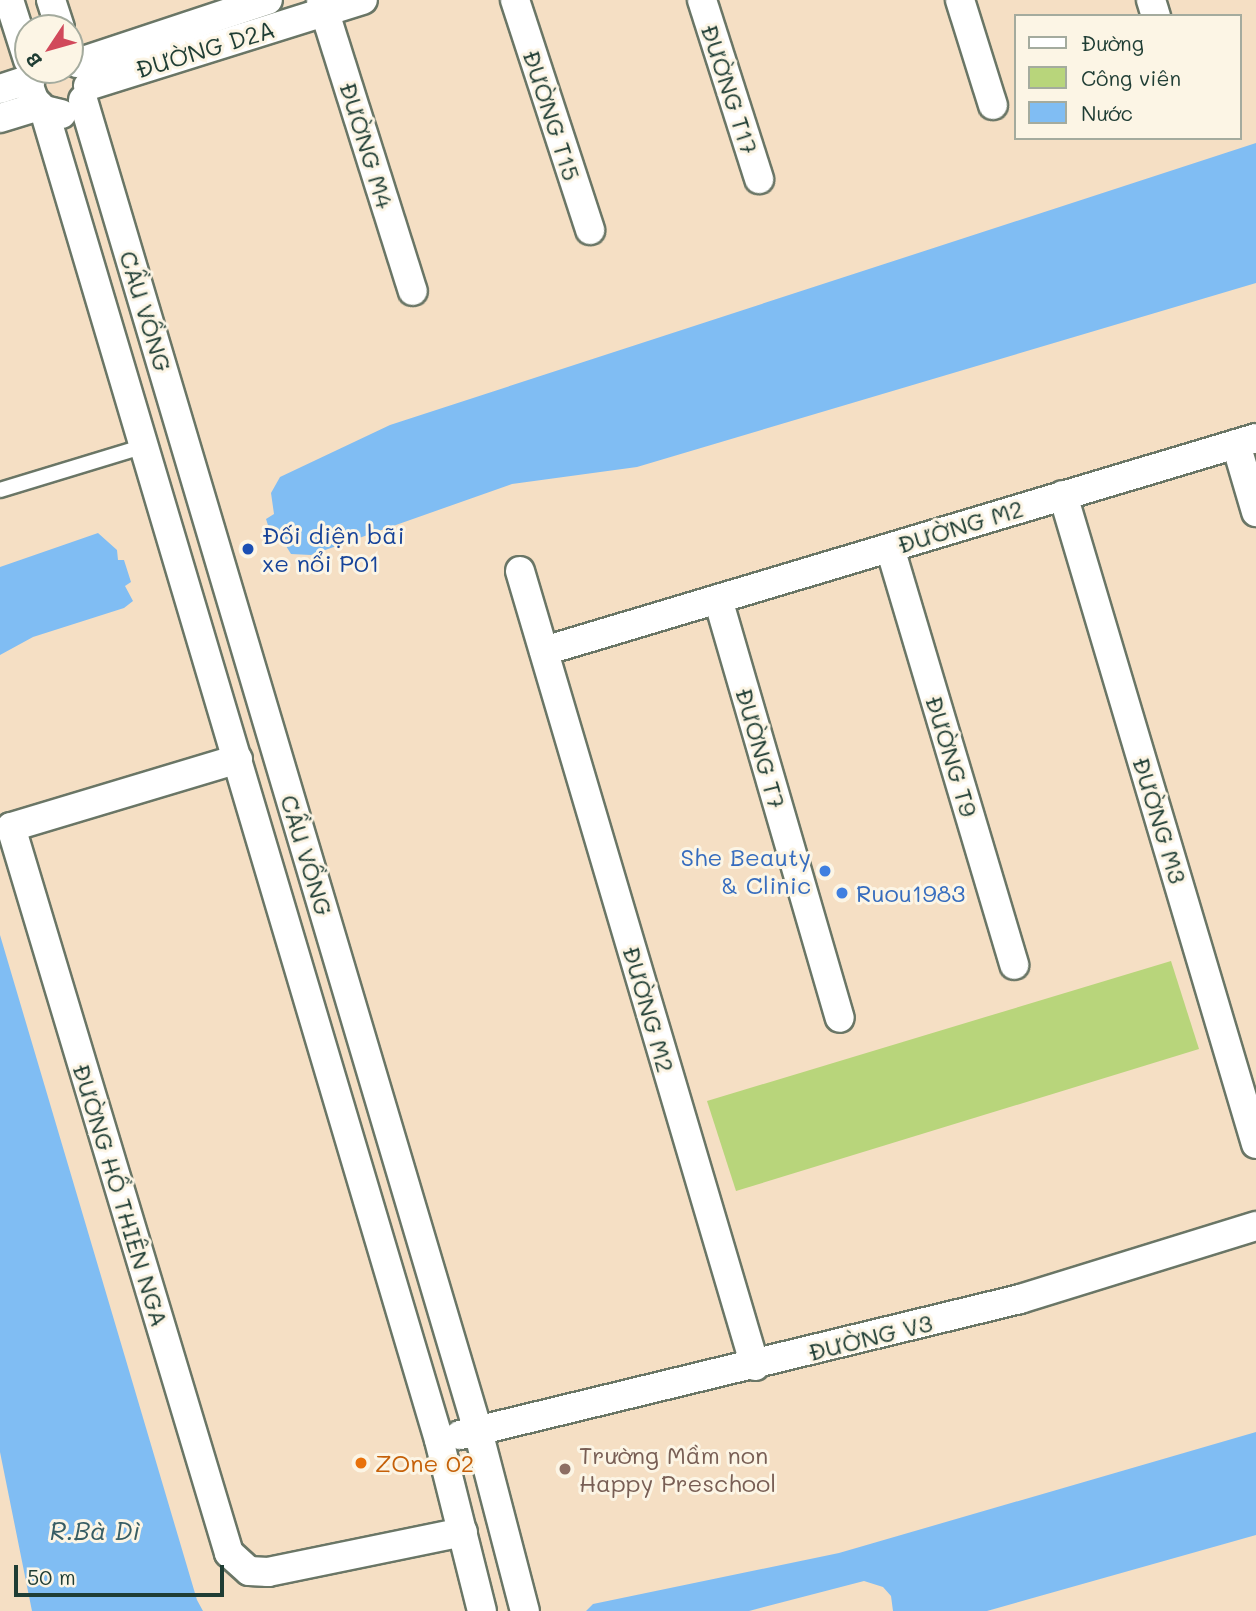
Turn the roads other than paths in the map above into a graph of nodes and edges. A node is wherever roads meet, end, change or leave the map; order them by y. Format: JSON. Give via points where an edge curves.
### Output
{"nodes":[{"id":1,"x":268,"y":0,"type":"edge"},
{"id":2,"x":363,"y":0,"type":"edge"},
{"id":3,"x":515,"y":0,"type":"edge"},
{"id":4,"x":702,"y":0,"type":"edge"},
{"id":5,"x":960,"y":0,"type":"edge"},
{"id":6,"x":323,"y":6,"type":"edge"},
{"id":7,"x":84,"y":75,"type":"edge"},
{"id":8,"x":84,"y":76,"type":"edge"},
{"id":9,"x":35,"y":84,"type":"edge"},
{"id":10,"x":76,"y":84,"type":"edge"},
{"id":11,"x":81,"y":84,"type":"edge"},
{"id":12,"x":993,"y":105,"type":"dead end"},
{"id":13,"x":41,"y":108,"type":"junction"},
{"id":14,"x":0,"y":118,"type":"edge"},
{"id":15,"x":759,"y":179,"type":"dead end"},
{"id":16,"x":590,"y":230,"type":"dead end"},
{"id":17,"x":413,"y":291,"type":"dead end"},
{"id":18,"x":1246,"y":441,"type":"edge"},
{"id":19,"x":145,"y":446,"type":"junction"},
{"id":20,"x":0,"y":490,"type":"edge"},
{"id":21,"x":1063,"y":495,"type":"junction"},
{"id":22,"x":1256,"y":512,"type":"edge"},
{"id":23,"x":890,"y":548,"type":"junction"},
{"id":24,"x":520,"y":571,"type":"dead end"},
{"id":25,"x":718,"y":599,"type":"junction"},
{"id":26,"x":544,"y":651,"type":"junction"},
{"id":27,"x":238,"y":759,"type":"junction"},
{"id":28,"x":1014,"y":965,"type":"dead end"},
{"id":29,"x":840,"y":1018,"type":"dead end"},
{"id":30,"x":1256,"y":1144,"type":"edge"},
{"id":31,"x":1256,"y":1226,"type":"edge"},
{"id":32,"x":755,"y":1366,"type":"junction"},
{"id":33,"x":478,"y":1431,"type":"junction"},
{"id":34,"x":439,"y":1440,"type":"junction"},
{"id":35,"x":463,"y":1532,"type":"junction"},
{"id":36,"x":482,"y":1611,"type":"edge"},
{"id":37,"x":525,"y":1611,"type":"edge"}],
"edges":[{"from":1,"to":7,"type":"street","name":"ĐƯỜNG D2A"},
{"from":2,"to":6,"type":"street","name":"ĐƯỜNG D2A"},
{"from":3,"to":16,"type":"street","name":"ĐƯỜNG T15"},
{"from":4,"to":15,"type":"street","name":"ĐƯỜNG T17"},
{"from":5,"to":12,"type":"street"},
{"from":6,"to":8,"type":"street","name":"ĐƯỜNG D2A"},
{"from":6,"to":17,"type":"street","name":"ĐƯỜNG M4"},
{"from":9,"to":13,"type":"street","name":"CẦU VỒNG"},
{"from":10,"to":13,"type":"street","via":[[64,113]]},
{"from":11,"to":33,"type":"street","name":"CẦU VỒNG"},
{"from":13,"to":14,"type":"street"},
{"from":13,"to":19,"type":"street","name":"CẦU VỒNG"},
{"from":18,"to":21,"type":"street","name":"ĐƯỜNG M2"},
{"from":18,"to":22,"type":"street"},
{"from":19,"to":20,"type":"lane"},
{"from":19,"to":27,"type":"street","name":"CẦU VỒNG"},
{"from":21,"to":23,"type":"street","name":"ĐƯỜNG M2"},
{"from":21,"to":30,"type":"street","name":"ĐƯỜNG M3"},
{"from":23,"to":25,"type":"street","name":"ĐƯỜNG M2"},
{"from":23,"to":28,"type":"street","name":"ĐƯỜNG T9"},
{"from":24,"to":26,"type":"street","name":"ĐƯỜNG M2"},
{"from":25,"to":26,"type":"street","name":"ĐƯỜNG M2"},
{"from":25,"to":29,"type":"street","name":"ĐƯỜNG T7"},
{"from":26,"to":32,"type":"street","name":"ĐƯỜNG M2"},
{"from":27,"to":34,"type":"street","name":"CẦU VỒNG"},
{"from":27,"to":35,"type":"street","name":"ĐƯỜNG HỒ THIÊN NGA","via":[[11,827],[15,841],[229,1553],[249,1571],[268,1572]]},
{"from":31,"to":32,"type":"street","name":"ĐƯỜNG V3","via":[[1020,1299]]},
{"from":32,"to":33,"type":"street","name":"ĐƯỜNG V3"},
{"from":33,"to":34,"type":"street","name":"ĐƯỜNG V3"},
{"from":33,"to":37,"type":"street","name":"CẦU VỒNG"},
{"from":34,"to":35,"type":"street","name":"CẦU VỒNG"},
{"from":35,"to":36,"type":"street","name":"CẦU VỒNG"}]}
